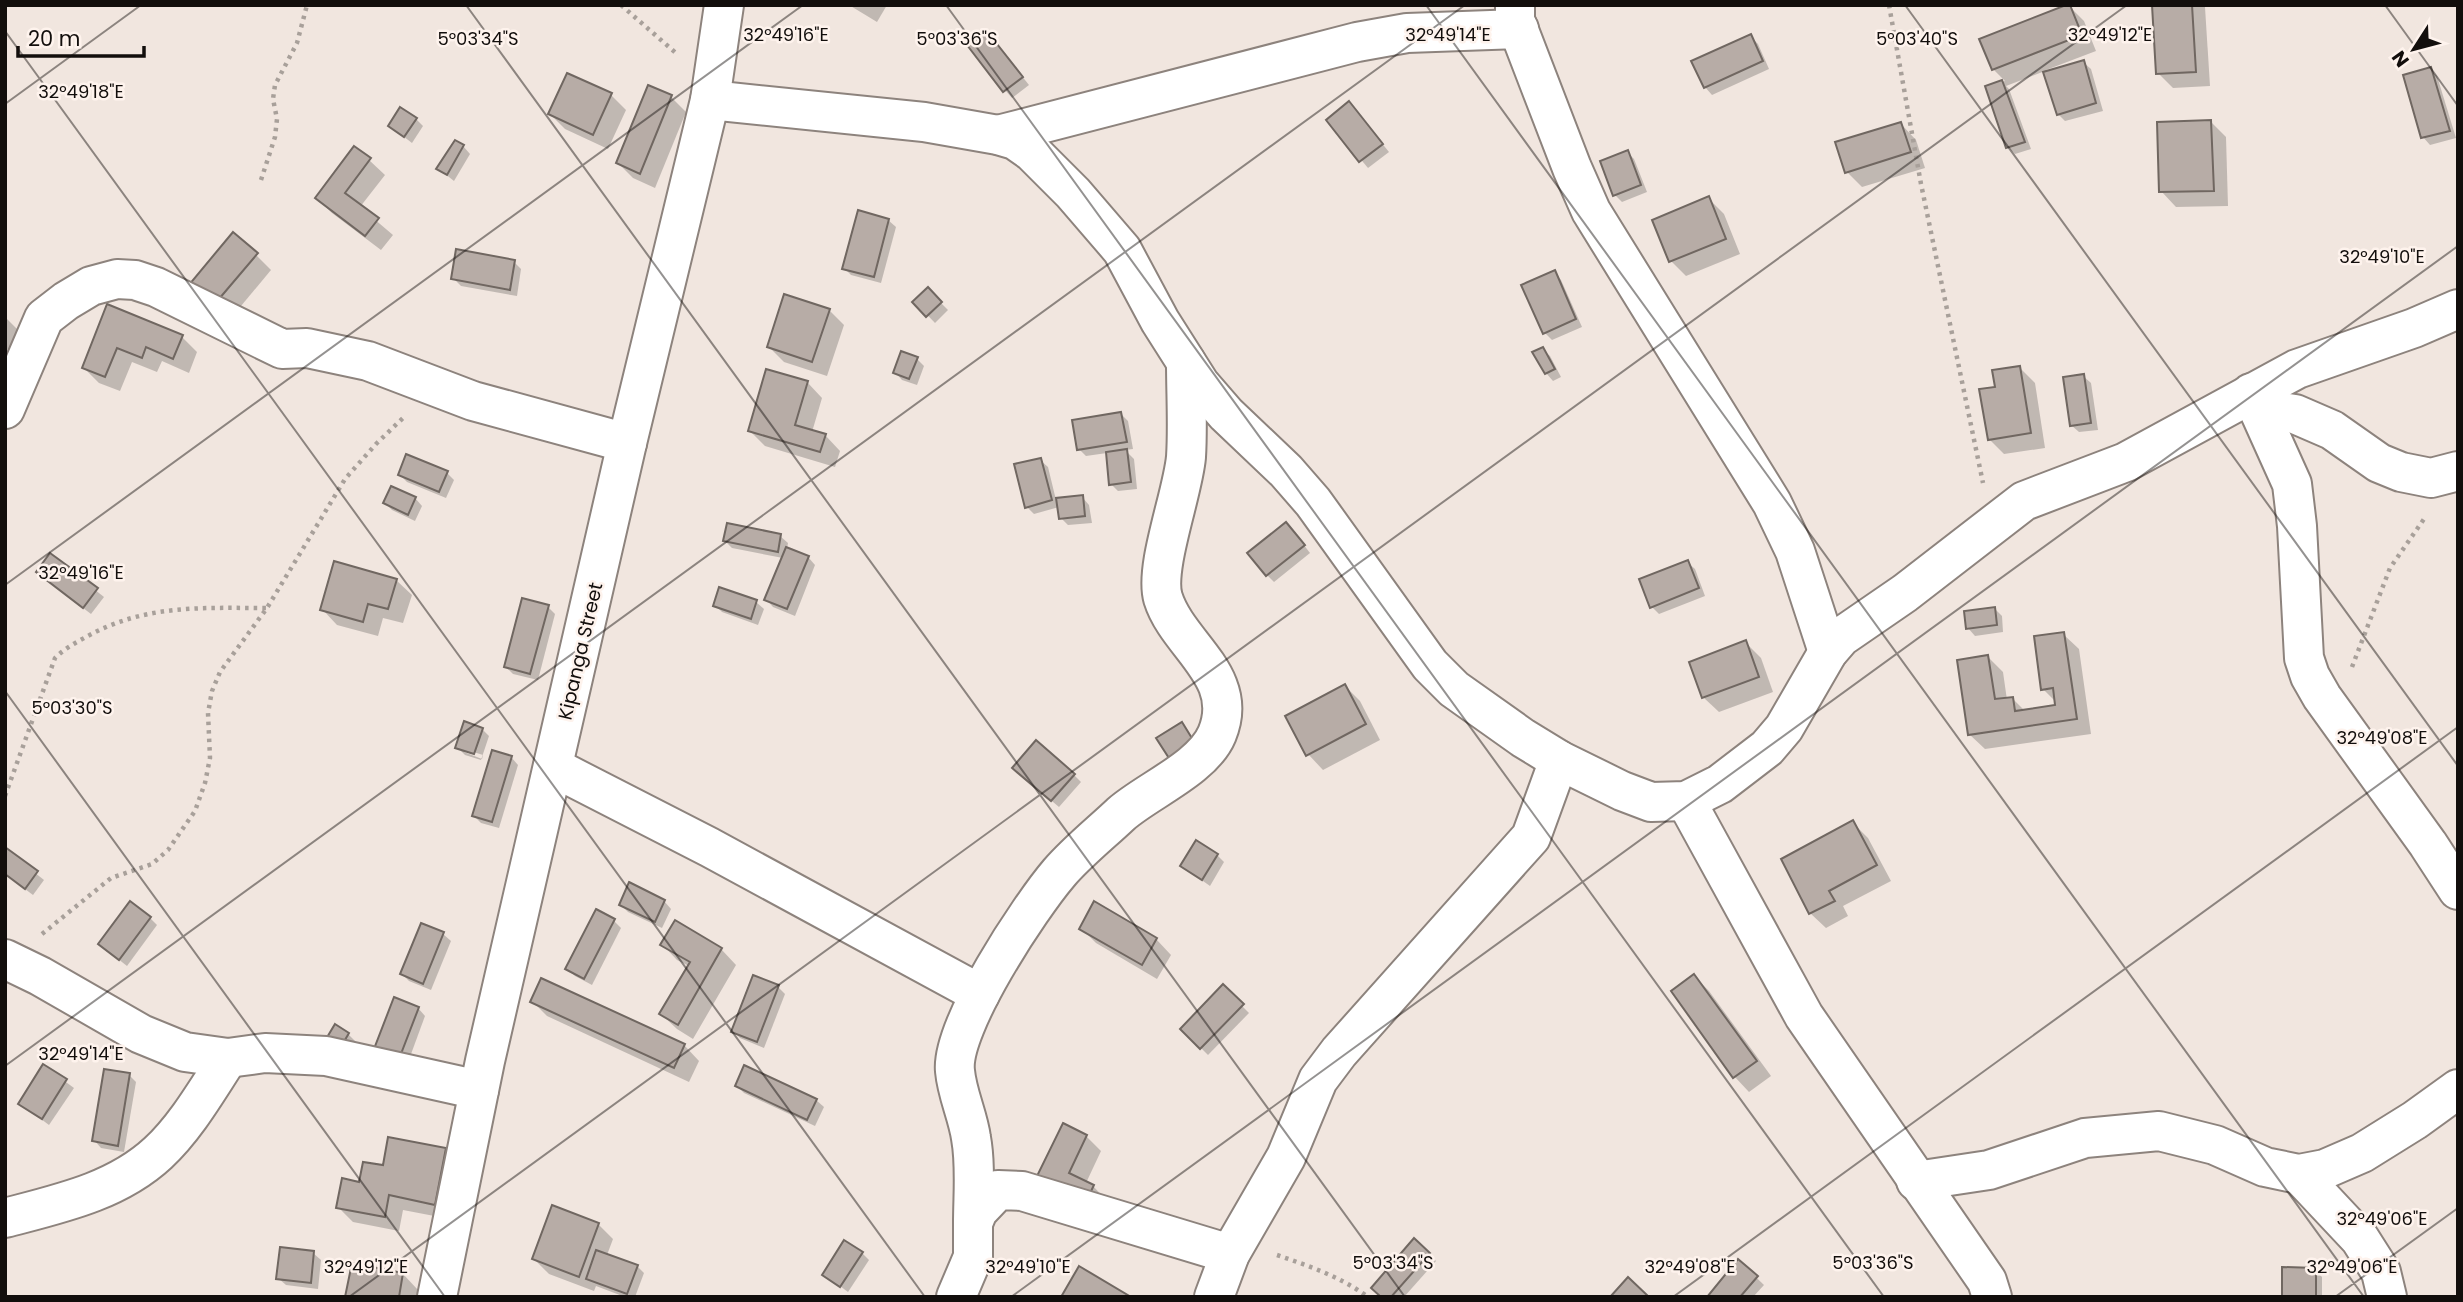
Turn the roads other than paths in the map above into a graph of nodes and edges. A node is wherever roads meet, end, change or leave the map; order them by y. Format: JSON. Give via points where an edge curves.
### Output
{"nodes":[{"id":1,"x":724,"y":5,"type":"edge"},
{"id":2,"x":1517,"y":17,"type":"edge"},
{"id":3,"x":711,"y":92,"type":"junction"},
{"id":4,"x":998,"y":135,"type":"junction"},
{"id":5,"x":2458,"y":309,"type":"edge"},
{"id":6,"x":1186,"y":362,"type":"junction"},
{"id":7,"x":2255,"y":401,"type":"junction"},
{"id":8,"x":5,"y":409,"type":"edge"},
{"id":9,"x":627,"y":443,"type":"junction"},
{"id":10,"x":2456,"y":471,"type":"edge"},
{"id":11,"x":1828,"y":652,"type":"junction"},
{"id":12,"x":1559,"y":760,"type":"junction"},
{"id":13,"x":553,"y":767,"type":"junction"},
{"id":14,"x":1686,"y":801,"type":"junction"},
{"id":15,"x":2458,"y":890,"type":"edge"},
{"id":16,"x":7,"y":960,"type":"edge"},
{"id":17,"x":980,"y":994,"type":"junction"},
{"id":18,"x":228,"y":1058,"type":"junction"},
{"id":19,"x":2458,"y":1089,"type":"edge"},
{"id":20,"x":479,"y":1090,"type":"junction"},
{"id":21,"x":2299,"y":1174,"type":"junction"},
{"id":22,"x":1916,"y":1181,"type":"junction"},
{"id":23,"x":5,"y":1218,"type":"edge"},
{"id":24,"x":973,"y":1223,"type":"junction"},
{"id":25,"x":1233,"y":1248,"type":"junction"},
{"id":26,"x":437,"y":1297,"type":"edge"},
{"id":27,"x":956,"y":1297,"type":"edge"},
{"id":28,"x":1214,"y":1297,"type":"edge"},
{"id":29,"x":1992,"y":1297,"type":"edge"},
{"id":30,"x":2387,"y":1297,"type":"edge"}],
"edges":[{"from":1,"to":3,"type":"street","name":"Kipanga Street"},
{"from":2,"to":4,"type":"street","via":[[1357,42]]},
{"from":2,"to":11,"type":"street","via":[[1591,211],[1772,503],[1795,551]]},
{"from":3,"to":4,"type":"street"},
{"from":3,"to":9,"type":"street","name":"Kipanga Street"},
{"from":4,"to":6,"type":"street","via":[[1032,152],[1122,250]]},
{"from":5,"to":7,"type":"street","via":[[2297,369]]},
{"from":6,"to":12,"type":"street","via":[[1226,414],[1312,502],[1430,665],[1454,688]]},
{"from":6,"to":17,"type":"street","via":[[1186,459],[1163,566],[1162,595],[1172,618],[1218,683],[1222,696],[1217,733],[1211,745],[1178,776],[1124,812],[1061,870],[1028,912]]},
{"from":7,"to":10,"type":"street","via":[[2332,429],[2379,463],[2402,472],[2431,478]]},
{"from":7,"to":11,"type":"street","via":[[2126,462],[2024,501]]},
{"from":7,"to":15,"type":"street","via":[[2292,484],[2304,658],[2310,676]]},
{"from":8,"to":9,"type":"street","via":[[44,318],[91,286],[117,279],[156,287],[282,349],[307,348],[368,361],[473,401]]},
{"from":9,"to":13,"type":"street","name":"Kipanga Street"},
{"from":11,"to":14,"type":"street","via":[[1784,728],[1767,748],[1720,784]]},
{"from":12,"to":14,"type":"street","via":[[1651,802]]},
{"from":12,"to":25,"type":"street","via":[[1531,837],[1318,1080],[1286,1157]]},
{"from":13,"to":17,"type":"street"},
{"from":13,"to":20,"type":"street","name":"Kipanga Street"},
{"from":14,"to":22,"type":"street","via":[[1804,1016]]},
{"from":16,"to":18,"type":"street","via":[[141,1034],[185,1052]]},
{"from":17,"to":24,"type":"street","via":[[958,1047],[954,1070],[972,1139]]},
{"from":18,"to":20,"type":"street","via":[[265,1053],[326,1056]]},
{"from":18,"to":23,"type":"street","via":[[171,1139],[119,1182]]},
{"from":19,"to":21,"type":"street","via":[[2362,1153]]},
{"from":20,"to":26,"type":"street","name":"Kipanga Street"},
{"from":21,"to":22,"type":"street","via":[[2159,1131],[2085,1138],[1989,1170]]},
{"from":21,"to":30,"type":"street","via":[[2360,1239],[2381,1272]]},
{"from":22,"to":29,"type":"street","via":[[1987,1281]]},
{"from":24,"to":25,"type":"street","via":[[993,1194],[1005,1189]]},
{"from":24,"to":27,"type":"street","via":[[973,1257]]},
{"from":25,"to":28,"type":"street"}]}
